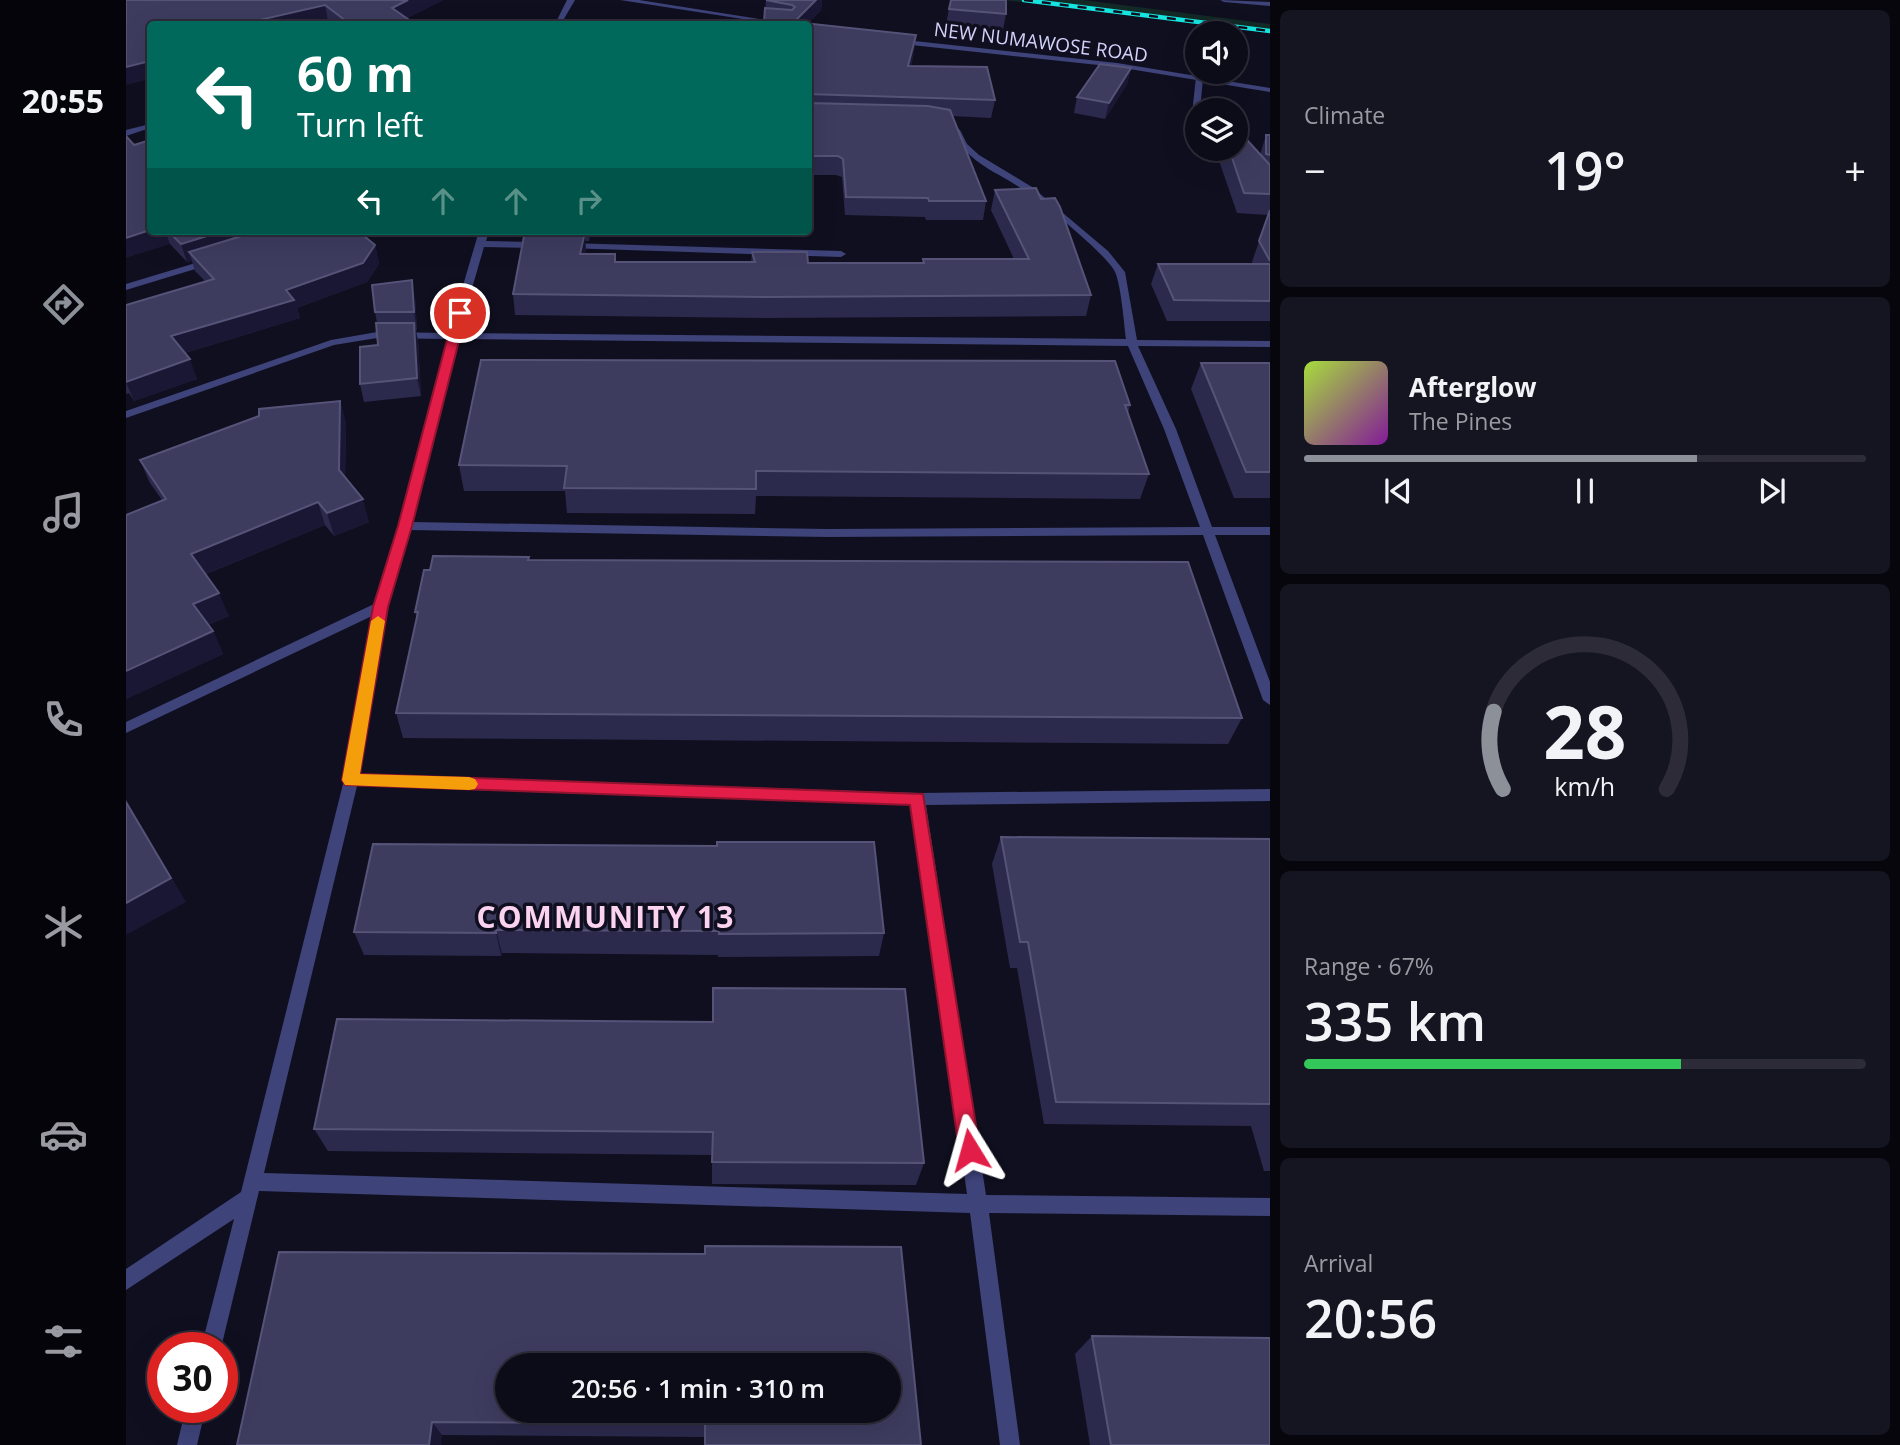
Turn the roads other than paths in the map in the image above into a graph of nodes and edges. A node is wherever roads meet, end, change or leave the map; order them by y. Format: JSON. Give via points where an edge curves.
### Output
{"nodes":[{"id":1,"x":571,"y":0,"type":"edge"},
{"id":2,"x":624,"y":0,"type":"edge"},
{"id":3,"x":1224,"y":0,"type":"edge"},
{"id":4,"x":1270,"y":4,"type":"edge"},
{"id":5,"x":560,"y":21,"type":"edge"},
{"id":6,"x":767,"y":21,"type":"edge"},
{"id":7,"x":885,"y":39,"type":"edge"},
{"id":8,"x":1185,"y":77,"type":"edge"},
{"id":9,"x":1231,"y":84,"type":"edge"},
{"id":10,"x":1270,"y":90,"type":"edge"},
{"id":11,"x":946,"y":121,"type":"edge"},
{"id":12,"x":147,"y":127,"type":"edge"},
{"id":13,"x":126,"y":133,"type":"edge"},
{"id":14,"x":482,"y":237,"type":"edge"},
{"id":15,"x":550,"y":246,"type":"edge"},
{"id":16,"x":564,"y":246,"type":"edge"},
{"id":17,"x":841,"y":254,"type":"dead end"},
{"id":18,"x":217,"y":259,"type":"edge"},
{"id":19,"x":126,"y":287,"type":"edge"},
{"id":20,"x":453,"y":336,"type":"junction"},
{"id":21,"x":1132,"y":343,"type":"junction"},
{"id":22,"x":1270,"y":345,"type":"edge"},
{"id":23,"x":126,"y":415,"type":"edge"},
{"id":24,"x":405,"y":526,"type":"junction"},
{"id":25,"x":1206,"y":530,"type":"junction"},
{"id":26,"x":1270,"y":531,"type":"edge"},
{"id":27,"x":380,"y":607,"type":"junction"},
{"id":28,"x":1270,"y":700,"type":"edge"},
{"id":29,"x":126,"y":729,"type":"edge"},
{"id":30,"x":351,"y":780,"type":"junction"},
{"id":31,"x":1270,"y":795,"type":"edge"},
{"id":32,"x":918,"y":799,"type":"junction"},
{"id":33,"x":249,"y":1191,"type":"junction"},
{"id":34,"x":978,"y":1203,"type":"junction"},
{"id":35,"x":1270,"y":1207,"type":"edge"},
{"id":36,"x":126,"y":1280,"type":"edge"},
{"id":37,"x":215,"y":1332,"type":"edge"},
{"id":38,"x":192,"y":1423,"type":"edge"},
{"id":39,"x":187,"y":1445,"type":"edge"},
{"id":40,"x":1010,"y":1445,"type":"edge"}],
"edges":[{"from":1,"to":5,"type":"street"},
{"from":2,"to":6,"type":"street"},
{"from":3,"to":4,"type":"street"},
{"from":7,"to":8,"type":"street","name":"NEW NUMAWOSE ROAD"},
{"from":9,"to":10,"type":"street","name":"NEW NUMAWOSE ROAD"},
{"from":11,"to":21,"type":"street","via":[[976,157],[1029,189],[1105,253],[1120,272]]},
{"from":12,"to":13,"type":"street"},
{"from":14,"to":15,"type":"street"},
{"from":14,"to":20,"type":"street"},
{"from":16,"to":17,"type":"street"},
{"from":18,"to":19,"type":"street"},
{"from":20,"to":21,"type":"street"},
{"from":20,"to":23,"type":"street","via":[[360,335]]},
{"from":20,"to":24,"type":"street"},
{"from":21,"to":22,"type":"street"},
{"from":21,"to":25,"type":"street","via":[[1170,429]]},
{"from":24,"to":25,"type":"street","via":[[828,533]]},
{"from":24,"to":27,"type":"street"},
{"from":25,"to":26,"type":"street"},
{"from":25,"to":28,"type":"street"},
{"from":27,"to":29,"type":"street"},
{"from":27,"to":30,"type":"street"},
{"from":30,"to":32,"type":"street"},
{"from":30,"to":33,"type":"street"},
{"from":31,"to":32,"type":"street"},
{"from":32,"to":34,"type":"street"},
{"from":33,"to":34,"type":"street"},
{"from":33,"to":36,"type":"street"},
{"from":33,"to":37,"type":"street"},
{"from":34,"to":35,"type":"street"},
{"from":34,"to":40,"type":"street"},
{"from":38,"to":39,"type":"street"}]}
